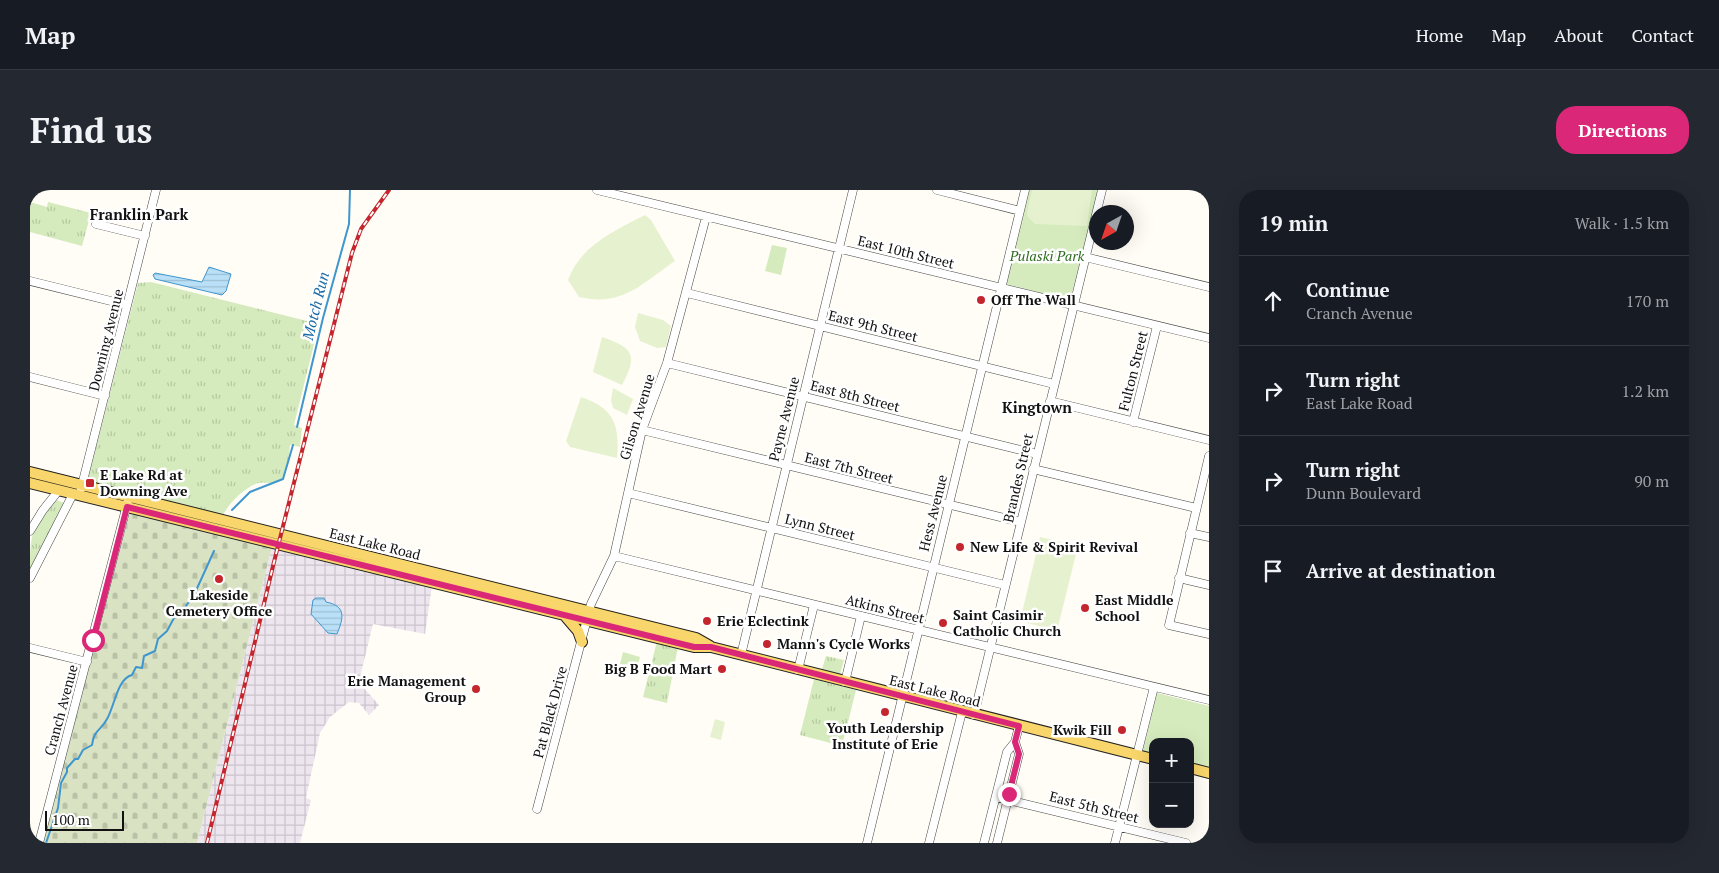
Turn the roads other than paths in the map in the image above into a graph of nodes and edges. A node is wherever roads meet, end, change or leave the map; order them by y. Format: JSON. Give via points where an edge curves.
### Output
{"nodes":[{"id":1,"x":156,"y":190,"type":"edge"},
{"id":2,"x":597,"y":190,"type":"edge"},
{"id":3,"x":853,"y":190,"type":"edge"},
{"id":4,"x":936,"y":190,"type":"edge"},
{"id":5,"x":1025,"y":190,"type":"edge"},
{"id":6,"x":1102,"y":190,"type":"edge"},
{"id":7,"x":1020,"y":211,"type":"junction"},
{"id":8,"x":706,"y":216,"type":"junction"},
{"id":9,"x":96,"y":224,"type":"dead end"},
{"id":10,"x":145,"y":236,"type":"junction"},
{"id":11,"x":839,"y":249,"type":"junction"},
{"id":12,"x":1085,"y":257,"type":"junction"},
{"id":13,"x":30,"y":281,"type":"edge"},
{"id":14,"x":1209,"y":287,"type":"edge"},
{"id":15,"x":1001,"y":289,"type":"junction"},
{"id":16,"x":686,"y":293,"type":"junction"},
{"id":17,"x":127,"y":305,"type":"junction"},
{"id":18,"x":1073,"y":306,"type":"junction"},
{"id":19,"x":819,"y":326,"type":"junction"},
{"id":20,"x":1157,"y":326,"type":"junction"},
{"id":21,"x":1209,"y":338,"type":"edge"},
{"id":22,"x":667,"y":363,"type":"junction"},
{"id":23,"x":982,"y":366,"type":"junction"},
{"id":24,"x":30,"y":377,"type":"edge"},
{"id":25,"x":1054,"y":384,"type":"junction"},
{"id":26,"x":105,"y":396,"type":"junction"},
{"id":27,"x":802,"y":396,"type":"junction"},
{"id":28,"x":1050,"y":401,"type":"junction"},
{"id":29,"x":1134,"y":422,"type":"junction"},
{"id":30,"x":642,"y":430,"type":"junction"},
{"id":31,"x":965,"y":436,"type":"junction"},
{"id":32,"x":1209,"y":440,"type":"edge"},
{"id":33,"x":1037,"y":454,"type":"junction"},
{"id":34,"x":1209,"y":456,"type":"edge"},
{"id":35,"x":785,"y":465,"type":"junction"},
{"id":36,"x":1033,"y":469,"type":"junction"},
{"id":37,"x":30,"y":472,"type":"edge"},
{"id":38,"x":30,"y":483,"type":"edge"},
{"id":39,"x":1205,"y":488,"type":"edge"},
{"id":40,"x":59,"y":490,"type":"junction"},
{"id":41,"x":78,"y":492,"type":"junction"},
{"id":42,"x":628,"y":493,"type":"junction"},
{"id":43,"x":128,"y":502,"type":"junction"},
{"id":44,"x":948,"y":505,"type":"junction"},
{"id":45,"x":1196,"y":508,"type":"junction"},
{"id":46,"x":1021,"y":522,"type":"junction"},
{"id":47,"x":770,"y":528,"type":"junction"},
{"id":48,"x":30,"y":531,"type":"edge"},
{"id":49,"x":1190,"y":533,"type":"junction"},
{"id":50,"x":1209,"y":537,"type":"edge"},
{"id":51,"x":614,"y":556,"type":"junction"},
{"id":52,"x":933,"y":567,"type":"junction"},
{"id":53,"x":30,"y":578,"type":"edge"},
{"id":54,"x":1179,"y":578,"type":"junction"},
{"id":55,"x":1005,"y":585,"type":"junction"},
{"id":56,"x":1209,"y":586,"type":"edge"},
{"id":57,"x":756,"y":591,"type":"junction"},
{"id":58,"x":814,"y":604,"type":"junction"},
{"id":59,"x":861,"y":616,"type":"junction"},
{"id":60,"x":566,"y":617,"type":"junction"},
{"id":61,"x":588,"y":617,"type":"junction"},
{"id":62,"x":917,"y":630,"type":"junction"},
{"id":63,"x":1209,"y":634,"type":"edge"},
{"id":64,"x":582,"y":642,"type":"junction"},
{"id":65,"x":990,"y":647,"type":"junction"},
{"id":66,"x":30,"y":648,"type":"edge"},
{"id":67,"x":741,"y":655,"type":"junction"},
{"id":68,"x":87,"y":662,"type":"junction"},
{"id":69,"x":798,"y":670,"type":"junction"},
{"id":70,"x":844,"y":682,"type":"junction"},
{"id":71,"x":1154,"y":687,"type":"junction"},
{"id":72,"x":902,"y":697,"type":"junction"},
{"id":73,"x":1209,"y":700,"type":"edge"},
{"id":74,"x":962,"y":712,"type":"junction"},
{"id":75,"x":974,"y":715,"type":"junction"},
{"id":76,"x":1019,"y":726,"type":"junction"},
{"id":77,"x":1015,"y":742,"type":"junction"},
{"id":78,"x":1137,"y":755,"type":"junction"},
{"id":79,"x":1149,"y":758,"type":"edge"},
{"id":80,"x":1194,"y":769,"type":"edge"},
{"id":81,"x":1209,"y":773,"type":"edge"},
{"id":82,"x":996,"y":796,"type":"junction"},
{"id":83,"x":1007,"y":800,"type":"junction"},
{"id":84,"x":538,"y":809,"type":"dead end"},
{"id":85,"x":1120,"y":826,"type":"junction"},
{"id":86,"x":39,"y":843,"type":"edge"},
{"id":87,"x":867,"y":843,"type":"edge"},
{"id":88,"x":929,"y":843,"type":"edge"},
{"id":89,"x":984,"y":843,"type":"edge"},
{"id":90,"x":997,"y":843,"type":"edge"},
{"id":91,"x":1115,"y":843,"type":"edge"},
{"id":92,"x":1186,"y":843,"type":"edge"}],
"edges":[{"from":1,"to":10,"type":"street","name":"Downing Avenue"},
{"from":2,"to":8,"type":"street","name":"East 10th Street"},
{"from":3,"to":11,"type":"street","name":"Payne Avenue"},
{"from":4,"to":7,"type":"street"},
{"from":5,"to":7,"type":"street","name":"Hess Avenue"},
{"from":6,"to":12,"type":"street","name":"Brandes Street"},
{"from":7,"to":15,"type":"street","name":"Hess Avenue"},
{"from":8,"to":11,"type":"street","name":"East 10th Street"},
{"from":8,"to":16,"type":"street","name":"Gilson Avenue"},
{"from":9,"to":10,"type":"street"},
{"from":10,"to":17,"type":"street","name":"Downing Avenue"},
{"from":11,"to":15,"type":"street","name":"East 10th Street"},
{"from":11,"to":19,"type":"street","name":"Payne Avenue"},
{"from":12,"to":14,"type":"street"},
{"from":12,"to":18,"type":"street","name":"Brandes Street"},
{"from":13,"to":17,"type":"street"},
{"from":15,"to":18,"type":"street","name":"East 10th Street"},
{"from":15,"to":23,"type":"street","name":"Hess Avenue"},
{"from":16,"to":19,"type":"street","name":"East 9th Street"},
{"from":16,"to":22,"type":"street","name":"Gilson Avenue"},
{"from":17,"to":26,"type":"street","name":"Downing Avenue"},
{"from":18,"to":20,"type":"street","name":"East 10th Street"},
{"from":18,"to":25,"type":"street","name":"Brandes Street"},
{"from":19,"to":23,"type":"street","name":"East 9th Street"},
{"from":19,"to":27,"type":"street","name":"Payne Avenue"},
{"from":20,"to":21,"type":"street","name":"East 10th Street"},
{"from":20,"to":29,"type":"street","name":"Fulton Street"},
{"from":22,"to":27,"type":"street","name":"East 8th Street"},
{"from":22,"to":30,"type":"street","name":"Gilson Avenue"},
{"from":23,"to":25,"type":"street","name":"East 9th Street"},
{"from":23,"to":31,"type":"street","name":"Hess Avenue"},
{"from":24,"to":26,"type":"street"},
{"from":25,"to":28,"type":"street","name":"Brandes Street"},
{"from":26,"to":41,"type":"street","name":"Downing Avenue"},
{"from":27,"to":31,"type":"street","name":"East 8th Street"},
{"from":27,"to":35,"type":"street","name":"Payne Avenue"},
{"from":28,"to":29,"type":"street"},
{"from":28,"to":33,"type":"street","name":"Brandes Street"},
{"from":29,"to":32,"type":"street"},
{"from":30,"to":35,"type":"street","name":"East 7th Street"},
{"from":30,"to":42,"type":"street","name":"Gilson Avenue"},
{"from":31,"to":33,"type":"street","name":"East 8th Street"},
{"from":31,"to":44,"type":"street","name":"Hess Avenue"},
{"from":33,"to":36,"type":"street","name":"Brandes Street"},
{"from":34,"to":39,"type":"street"},
{"from":35,"to":44,"type":"street","name":"East 7th Street"},
{"from":35,"to":47,"type":"street","name":"Payne Avenue"},
{"from":36,"to":45,"type":"street"},
{"from":36,"to":46,"type":"street","name":"Brandes Street"},
{"from":37,"to":41,"type":"main road","name":"East Lake Road"},
{"from":38,"to":40,"type":"main road","name":"East Lake Road"},
{"from":39,"to":45,"type":"street"},
{"from":40,"to":41,"type":"main road","name":"East Lake Road"},
{"from":40,"to":48,"type":"street"},
{"from":41,"to":43,"type":"main road","name":"East Lake Road"},
{"from":41,"to":53,"type":"street","name":"Downing Avenue"},
{"from":42,"to":47,"type":"street","name":"Lynn Street"},
{"from":42,"to":51,"type":"street","name":"Gilson Avenue"},
{"from":43,"to":60,"type":"main road","name":"East Lake Road"},
{"from":43,"to":61,"type":"main road","name":"East Lake Road"},
{"from":43,"to":68,"type":"street","name":"Cranch Avenue"},
{"from":44,"to":46,"type":"street","name":"East 7th Street"},
{"from":44,"to":52,"type":"street","name":"Hess Avenue"},
{"from":45,"to":49,"type":"street"},
{"from":46,"to":55,"type":"street","name":"Brandes Street"},
{"from":47,"to":52,"type":"street","name":"Lynn Street"},
{"from":47,"to":57,"type":"street","name":"Payne Avenue"},
{"from":49,"to":50,"type":"street"},
{"from":49,"to":54,"type":"street"},
{"from":51,"to":57,"type":"street","name":"Atkins Street"},
{"from":51,"to":61,"type":"street","name":"Gilson Avenue"},
{"from":52,"to":55,"type":"street","name":"Lynn Street"},
{"from":52,"to":62,"type":"street","name":"Hess Avenue"},
{"from":54,"to":56,"type":"street"},
{"from":54,"to":63,"type":"street","via":[[1168,624]]},
{"from":55,"to":65,"type":"street","name":"Brandes Street"},
{"from":57,"to":58,"type":"street","name":"Atkins Street"},
{"from":57,"to":67,"type":"street","name":"Payne Avenue"},
{"from":58,"to":59,"type":"street","name":"Atkins Street"},
{"from":58,"to":69,"type":"street"},
{"from":59,"to":62,"type":"street","name":"Atkins Street"},
{"from":59,"to":70,"type":"street"},
{"from":60,"to":61,"type":"main road","name":"East Lake Road"},
{"from":60,"to":64,"type":"main road","via":[[578,631]]},
{"from":61,"to":64,"type":"street","name":"Pat Black Drive"},
{"from":61,"to":67,"type":"main road","name":"East Lake Road","via":[[696,638],[711,647]]},
{"from":62,"to":65,"type":"street","name":"Atkins Street"},
{"from":62,"to":72,"type":"street","name":"Hess Avenue"},
{"from":64,"to":84,"type":"street","name":"Pat Black Drive"},
{"from":65,"to":71,"type":"street","name":"Atkins Street"},
{"from":65,"to":75,"type":"street","name":"Brandes Street"},
{"from":66,"to":68,"type":"street"},
{"from":67,"to":69,"type":"main road","name":"East Lake Road"},
{"from":68,"to":86,"type":"street","name":"Cranch Avenue"},
{"from":69,"to":70,"type":"main road","name":"East Lake Road"},
{"from":70,"to":72,"type":"main road","name":"East Lake Road"},
{"from":71,"to":73,"type":"street","name":"Atkins Street"},
{"from":71,"to":78,"type":"street"},
{"from":72,"to":74,"type":"main road","name":"East Lake Road"},
{"from":72,"to":87,"type":"street","name":"Hess Avenue"},
{"from":74,"to":75,"type":"main road","name":"East Lake Road"},
{"from":74,"to":88,"type":"street"},
{"from":75,"to":76,"type":"main road","name":"East Lake Road"},
{"from":76,"to":77,"type":"street"},
{"from":76,"to":78,"type":"main road","name":"East Lake Road"},
{"from":77,"to":82,"type":"street","via":[[1007,752]]},
{"from":77,"to":83,"type":"street","via":[[1019,754]]},
{"from":78,"to":79,"type":"main road","name":"East Lake Road"},
{"from":78,"to":85,"type":"street"},
{"from":80,"to":81,"type":"main road"},
{"from":82,"to":83,"type":"street","name":"East 5th Street"},
{"from":82,"to":89,"type":"street"},
{"from":83,"to":85,"type":"street","name":"East 5th Street"},
{"from":83,"to":90,"type":"street"},
{"from":85,"to":91,"type":"street"},
{"from":85,"to":92,"type":"street","name":"East 5th Street"}]}
